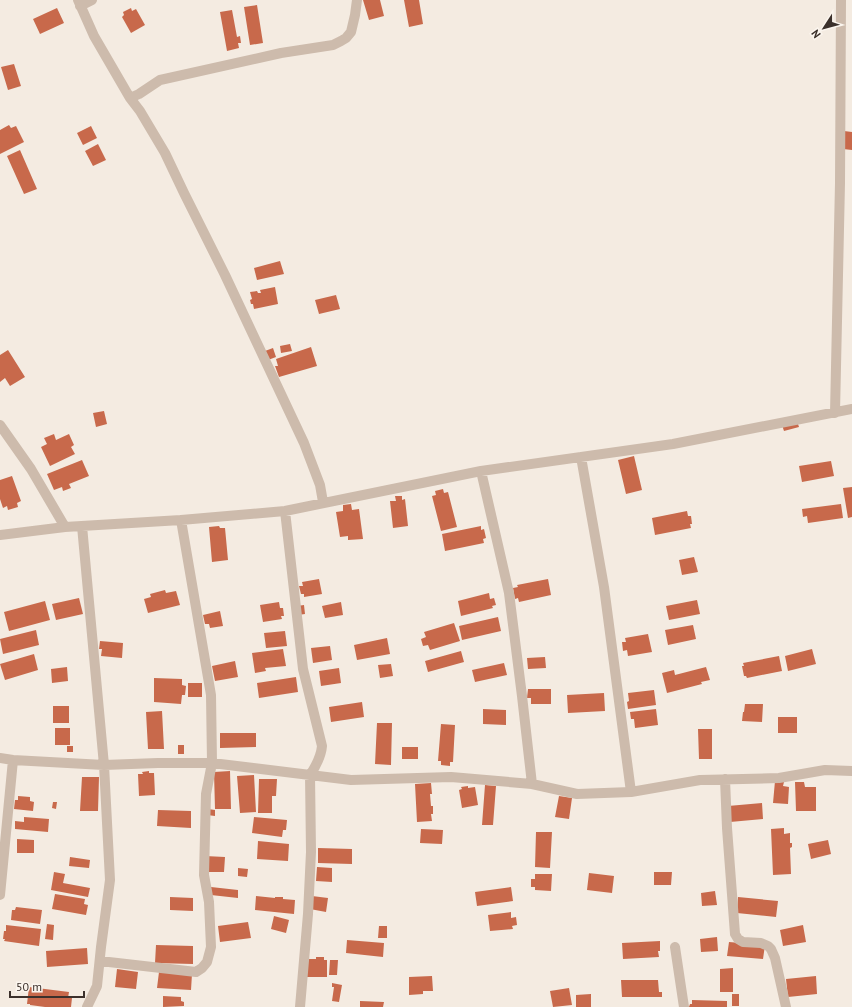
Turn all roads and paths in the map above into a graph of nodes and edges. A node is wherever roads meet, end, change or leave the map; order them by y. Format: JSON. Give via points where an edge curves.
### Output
{"nodes":[{"id":1,"x":92,"y":0,"type":"edge"},
{"id":2,"x":357,"y":0,"type":"edge"},
{"id":3,"x":841,"y":0,"type":"edge"},
{"id":4,"x":79,"y":3,"type":"edge"},
{"id":5,"x":130,"y":98,"type":"junction"},
{"id":6,"x":852,"y":410,"type":"edge"},
{"id":7,"x":835,"y":413,"type":"junction"},
{"id":8,"x":0,"y":425,"type":"edge"},
{"id":9,"x":581,"y":457,"type":"junction"},
{"id":10,"x":481,"y":471,"type":"junction"},
{"id":11,"x":323,"y":502,"type":"junction"},
{"id":12,"x":284,"y":511,"type":"junction"},
{"id":13,"x":181,"y":520,"type":"junction"},
{"id":14,"x":82,"y":526,"type":"junction"},
{"id":15,"x":65,"y":527,"type":"junction"},
{"id":16,"x":0,"y":535,"type":"edge"},
{"id":17,"x":0,"y":756,"type":"edge"},
{"id":18,"x":12,"y":760,"type":"junction"},
{"id":19,"x":212,"y":763,"type":"junction"},
{"id":20,"x":104,"y":765,"type":"junction"},
{"id":21,"x":852,"y":771,"type":"edge"},
{"id":22,"x":310,"y":775,"type":"junction"},
{"id":23,"x":725,"y":779,"type":"junction"},
{"id":24,"x":532,"y":784,"type":"junction"},
{"id":25,"x":631,"y":792,"type":"junction"},
{"id":26,"x":0,"y":895,"type":"edge"},
{"id":27,"x":675,"y":947,"type":"dead end"},
{"id":28,"x":100,"y":961,"type":"junction"},
{"id":29,"x":88,"y":1007,"type":"edge"},
{"id":30,"x":300,"y":1007,"type":"edge"},
{"id":31,"x":684,"y":1007,"type":"edge"},
{"id":32,"x":786,"y":1007,"type":"edge"}],
"edges":[{"from":1,"to":4,"type":"street"},
{"from":2,"to":5,"type":"street","via":[[351,32],[333,45],[280,53],[160,80]]},
{"from":3,"to":7,"type":"street"},
{"from":4,"to":5,"type":"street","via":[[94,36]]},
{"from":5,"to":11,"type":"street","via":[[166,153],[235,296],[304,443],[320,485]]},
{"from":6,"to":7,"type":"street"},
{"from":7,"to":9,"type":"street","via":[[673,444]]},
{"from":8,"to":15,"type":"street"},
{"from":9,"to":10,"type":"street"},
{"from":9,"to":25,"type":"street","via":[[604,587]]},
{"from":10,"to":11,"type":"street"},
{"from":10,"to":24,"type":"street","via":[[509,593]]},
{"from":11,"to":12,"type":"street"},
{"from":12,"to":13,"type":"street"},
{"from":12,"to":22,"type":"street","via":[[303,669],[322,746],[315,769]]},
{"from":13,"to":14,"type":"street"},
{"from":13,"to":19,"type":"street","via":[[211,695]]},
{"from":14,"to":15,"type":"street"},
{"from":14,"to":20,"type":"street"},
{"from":15,"to":16,"type":"street"},
{"from":17,"to":18,"type":"street"},
{"from":18,"to":20,"type":"street"},
{"from":18,"to":26,"type":"street"},
{"from":19,"to":20,"type":"street"},
{"from":19,"to":22,"type":"street"},
{"from":19,"to":28,"type":"street","via":[[206,794],[204,843],[204,875],[209,902],[211,948],[207,962],[196,972]]},
{"from":20,"to":28,"type":"street","via":[[110,880]]},
{"from":21,"to":23,"type":"street","via":[[825,770],[779,778]]},
{"from":22,"to":24,"type":"street","via":[[351,780],[451,777]]},
{"from":22,"to":30,"type":"street","via":[[311,852]]},
{"from":23,"to":25,"type":"street","via":[[700,780]]},
{"from":23,"to":32,"type":"street","via":[[735,934],[743,942],[761,943],[771,949]]},
{"from":24,"to":25,"type":"street","via":[[577,794]]},
{"from":27,"to":31,"type":"street"},
{"from":28,"to":29,"type":"street","via":[[97,986]]}]}
